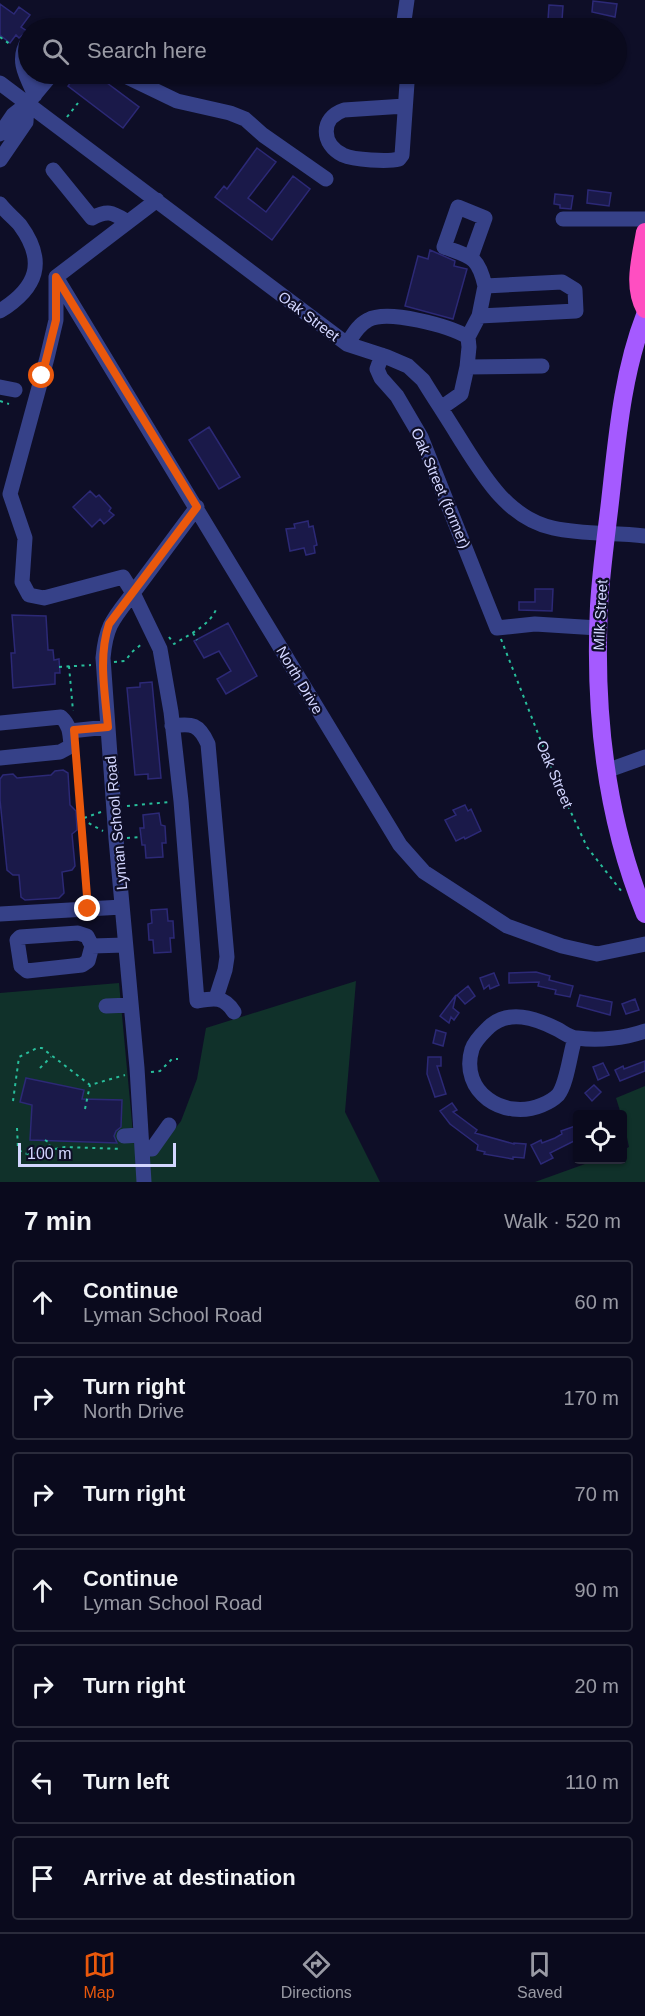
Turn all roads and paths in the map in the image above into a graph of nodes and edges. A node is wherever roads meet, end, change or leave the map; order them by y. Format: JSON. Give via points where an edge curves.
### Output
{"nodes":[{"id":1,"x":407,"y":0,"type":"edge"},
{"id":2,"x":404,"y":18,"type":"edge"},
{"id":3,"x":0,"y":37,"type":"edge"},
{"id":4,"x":14,"y":46,"type":"dead end"},
{"id":5,"x":0,"y":83,"type":"edge"},
{"id":6,"x":27,"y":84,"type":"edge"},
{"id":7,"x":44,"y":84,"type":"edge"},
{"id":8,"x":142,"y":84,"type":"edge"},
{"id":9,"x":407,"y":84,"type":"edge"},
{"id":10,"x":31,"y":99,"type":"junction"},
{"id":11,"x":78,"y":103,"type":"dead end"},
{"id":12,"x":405,"y":106,"type":"junction"},
{"id":13,"x":58,"y":128,"type":"junction"},
{"id":14,"x":0,"y":134,"type":"edge"},
{"id":15,"x":0,"y":160,"type":"edge"},
{"id":16,"x":53,"y":170,"type":"dead end"},
{"id":17,"x":326,"y":180,"type":"dead end"},
{"id":18,"x":157,"y":200,"type":"junction"},
{"id":19,"x":0,"y":204,"type":"edge"},
{"id":20,"x":563,"y":219,"type":"dead end"},
{"id":21,"x":645,"y":219,"type":"edge"},
{"id":22,"x":128,"y":222,"type":"junction"},
{"id":23,"x":645,"y":232,"type":"edge"},
{"id":24,"x":471,"y":257,"type":"dead end"},
{"id":25,"x":56,"y":277,"type":"junction"},
{"id":26,"x":485,"y":286,"type":"junction"},
{"id":27,"x":645,"y":309,"type":"edge"},
{"id":28,"x":0,"y":311,"type":"edge"},
{"id":29,"x":645,"y":315,"type":"edge"},
{"id":30,"x":479,"y":316,"type":"junction"},
{"id":31,"x":468,"y":337,"type":"junction"},
{"id":32,"x":347,"y":344,"type":"junction"},
{"id":33,"x":382,"y":355,"type":"junction"},
{"id":34,"x":542,"y":366,"type":"dead end"},
{"id":35,"x":467,"y":368,"type":"junction"},
{"id":36,"x":8,"y":394,"type":"edge"},
{"id":37,"x":0,"y":401,"type":"edge"},
{"id":38,"x":441,"y":408,"type":"junction"},
{"id":39,"x":197,"y":507,"type":"junction"},
{"id":40,"x":606,"y":533,"type":"junction"},
{"id":41,"x":645,"y":536,"type":"edge"},
{"id":42,"x":133,"y":594,"type":"junction"},
{"id":43,"x":497,"y":628,"type":"junction"},
{"id":44,"x":598,"y":628,"type":"junction"},
{"id":45,"x":193,"y":633,"type":"dead end"},
{"id":46,"x":197,"y":640,"type":"dead end"},
{"id":47,"x":113,"y":656,"type":"dead end"},
{"id":48,"x":113,"y":662,"type":"dead end"},
{"id":49,"x":69,"y":666,"type":"dead end"},
{"id":50,"x":0,"y":723,"type":"edge"},
{"id":51,"x":172,"y":726,"type":"junction"},
{"id":52,"x":108,"y":727,"type":"junction"},
{"id":53,"x":72,"y":730,"type":"junction"},
{"id":54,"x":76,"y":753,"type":"dead end"},
{"id":55,"x":645,"y":757,"type":"edge"},
{"id":56,"x":0,"y":758,"type":"edge"},
{"id":57,"x":606,"y":771,"type":"junction"},
{"id":58,"x":122,"y":907,"type":"junction"},
{"id":59,"x":642,"y":907,"type":"edge"},
{"id":60,"x":88,"y":909,"type":"junction"},
{"id":61,"x":0,"y":914,"type":"edge"},
{"id":62,"x":645,"y":944,"type":"edge"},
{"id":63,"x":126,"y":945,"type":"junction"},
{"id":64,"x":92,"y":946,"type":"junction"},
{"id":65,"x":216,"y":998,"type":"junction"},
{"id":66,"x":131,"y":1005,"type":"junction"},
{"id":67,"x":106,"y":1006,"type":"dead end"},
{"id":68,"x":234,"y":1012,"type":"dead end"},
{"id":69,"x":645,"y":1031,"type":"edge"},
{"id":70,"x":575,"y":1038,"type":"junction"},
{"id":71,"x":52,"y":1056,"type":"junction"},
{"id":72,"x":178,"y":1059,"type":"dead end"},
{"id":73,"x":40,"y":1068,"type":"dead end"},
{"id":74,"x":142,"y":1073,"type":"dead end"},
{"id":75,"x":130,"y":1074,"type":"dead end"},
{"id":76,"x":90,"y":1085,"type":"junction"},
{"id":77,"x":13,"y":1101,"type":"dead end"},
{"id":78,"x":85,"y":1109,"type":"dead end"},
{"id":79,"x":170,"y":1125,"type":"dead end"},
{"id":80,"x":17,"y":1128,"type":"dead end"},
{"id":81,"x":45,"y":1140,"type":"dead end"},
{"id":82,"x":134,"y":1141,"type":"junction"},
{"id":83,"x":49,"y":1149,"type":"junction"},
{"id":84,"x":144,"y":1182,"type":"edge"}],
"edges":[{"from":1,"to":2,"type":"street"},
{"from":3,"to":4,"type":"path"},
{"from":5,"to":10,"type":"street","name":"Oak Street"},
{"from":6,"to":10,"type":"street"},
{"from":7,"to":10,"type":"street"},
{"from":8,"to":17,"type":"street","via":[[177,101],[245,119]]},
{"from":9,"to":12,"type":"street"},
{"from":10,"to":13,"type":"street","name":"Oak Street"},
{"from":10,"to":14,"type":"street"},
{"from":10,"to":15,"type":"street","via":[[26,122]]},
{"from":11,"to":13,"type":"path"},
{"from":12,"to":12,"type":"street","via":[[399,159],[347,157],[331,146],[327,138],[328,121],[334,113]]},
{"from":13,"to":18,"type":"street","name":"Oak Street"},
{"from":16,"to":22,"type":"street","via":[[92,218],[114,213]]},
{"from":18,"to":22,"type":"street"},
{"from":18,"to":32,"type":"street","name":"Oak Street"},
{"from":19,"to":28,"type":"street","via":[[30,242],[36,269],[27,290]]},
{"from":20,"to":21,"type":"street"},
{"from":22,"to":25,"type":"street"},
{"from":23,"to":27,"type":"highway","via":[[638,285]]},
{"from":24,"to":26,"type":"street","via":[[481,269]]},
{"from":25,"to":39,"type":"street","name":"North Drive"},
{"from":25,"to":42,"type":"street","via":[[56,320],[50,349],[10,494],[25,538],[22,582],[29,595],[44,598],[123,577]]},
{"from":26,"to":30,"type":"street"},
{"from":26,"to":30,"type":"street","via":[[562,282],[575,290],[576,311]]},
{"from":29,"to":40,"type":"main road","name":"Milk Street","via":[[627,383]]},
{"from":30,"to":31,"type":"street"},
{"from":31,"to":32,"type":"street","via":[[406,318],[378,316],[359,326]]},
{"from":31,"to":35,"type":"street"},
{"from":32,"to":33,"type":"street","name":"Oak Street"},
{"from":33,"to":38,"type":"street","name":"Oak Street","via":[[408,366],[423,380]]},
{"from":33,"to":43,"type":"street","name":"Oak Street (former)","via":[[377,369],[421,437]]},
{"from":34,"to":35,"type":"street"},
{"from":35,"to":38,"type":"street","via":[[461,394]]},
{"from":36,"to":37,"type":"path"},
{"from":38,"to":40,"type":"street","name":"Oak Street","via":[[489,483],[515,509],[551,528]]},
{"from":39,"to":42,"type":"street","name":"Lyman School Road"},
{"from":39,"to":62,"type":"street","name":"North Drive","via":[[400,845],[424,872],[507,926],[562,946],[597,954]]},
{"from":40,"to":41,"type":"street","name":"Oak Street"},
{"from":40,"to":44,"type":"main road","name":"Milk Street"},
{"from":42,"to":51,"type":"street","via":[[160,649]]},
{"from":42,"to":52,"type":"street","name":"Lyman School Road","via":[[109,624],[106,635],[103,658]]},
{"from":43,"to":44,"type":"street","via":[[535,624]]},
{"from":43,"to":59,"type":"path","name":"Oak Street","via":[[557,782],[587,847],[619,890]]},
{"from":44,"to":57,"type":"main road","name":"Milk Street","via":[[598,698]]},
{"from":45,"to":46,"type":"path"},
{"from":47,"to":48,"type":"path"},
{"from":49,"to":53,"type":"path"},
{"from":50,"to":53,"type":"street","via":[[61,717]]},
{"from":51,"to":65,"type":"street","via":[[197,1001]]},
{"from":51,"to":65,"type":"street","via":[[195,725],[208,744],[227,957]]},
{"from":52,"to":53,"type":"street"},
{"from":52,"to":58,"type":"street","name":"Lyman School Road"},
{"from":53,"to":56,"type":"street","via":[[71,746],[60,752]]},
{"from":54,"to":60,"type":"path"},
{"from":55,"to":57,"type":"street"},
{"from":57,"to":59,"type":"main road","name":"Milk Street","via":[[620,840]]},
{"from":58,"to":60,"type":"street"},
{"from":58,"to":63,"type":"street","name":"Lyman School Road"},
{"from":60,"to":61,"type":"street"},
{"from":63,"to":64,"type":"street"},
{"from":63,"to":66,"type":"street","name":"Lyman School Road"},
{"from":64,"to":64,"type":"street","via":[[87,936],[78,933],[17,940],[21,966],[27,971],[82,965],[88,961]]},
{"from":65,"to":68,"type":"street","via":[[229,1004]]},
{"from":66,"to":67,"type":"street"},
{"from":66,"to":82,"type":"street","name":"Lyman School Road"},
{"from":69,"to":70,"type":"street","via":[[608,1038]]},
{"from":70,"to":70,"type":"street","via":[[541,1021],[517,1016],[497,1020],[472,1048],[470,1070],[474,1085],[484,1096],[511,1110],[545,1104],[558,1095]]},
{"from":71,"to":73,"type":"path"},
{"from":71,"to":76,"type":"path"},
{"from":71,"to":77,"type":"path","via":[[37,1048],[19,1057]]},
{"from":72,"to":74,"type":"path","via":[[172,1059],[160,1071]]},
{"from":75,"to":76,"type":"path"},
{"from":76,"to":78,"type":"path"},
{"from":79,"to":82,"type":"street","via":[[152,1149]]},
{"from":80,"to":83,"type":"path","via":[[18,1149],[23,1153]]},
{"from":81,"to":83,"type":"path","via":[[50,1143]]},
{"from":82,"to":83,"type":"path"},
{"from":82,"to":84,"type":"street","name":"Lyman School Road"}]}
